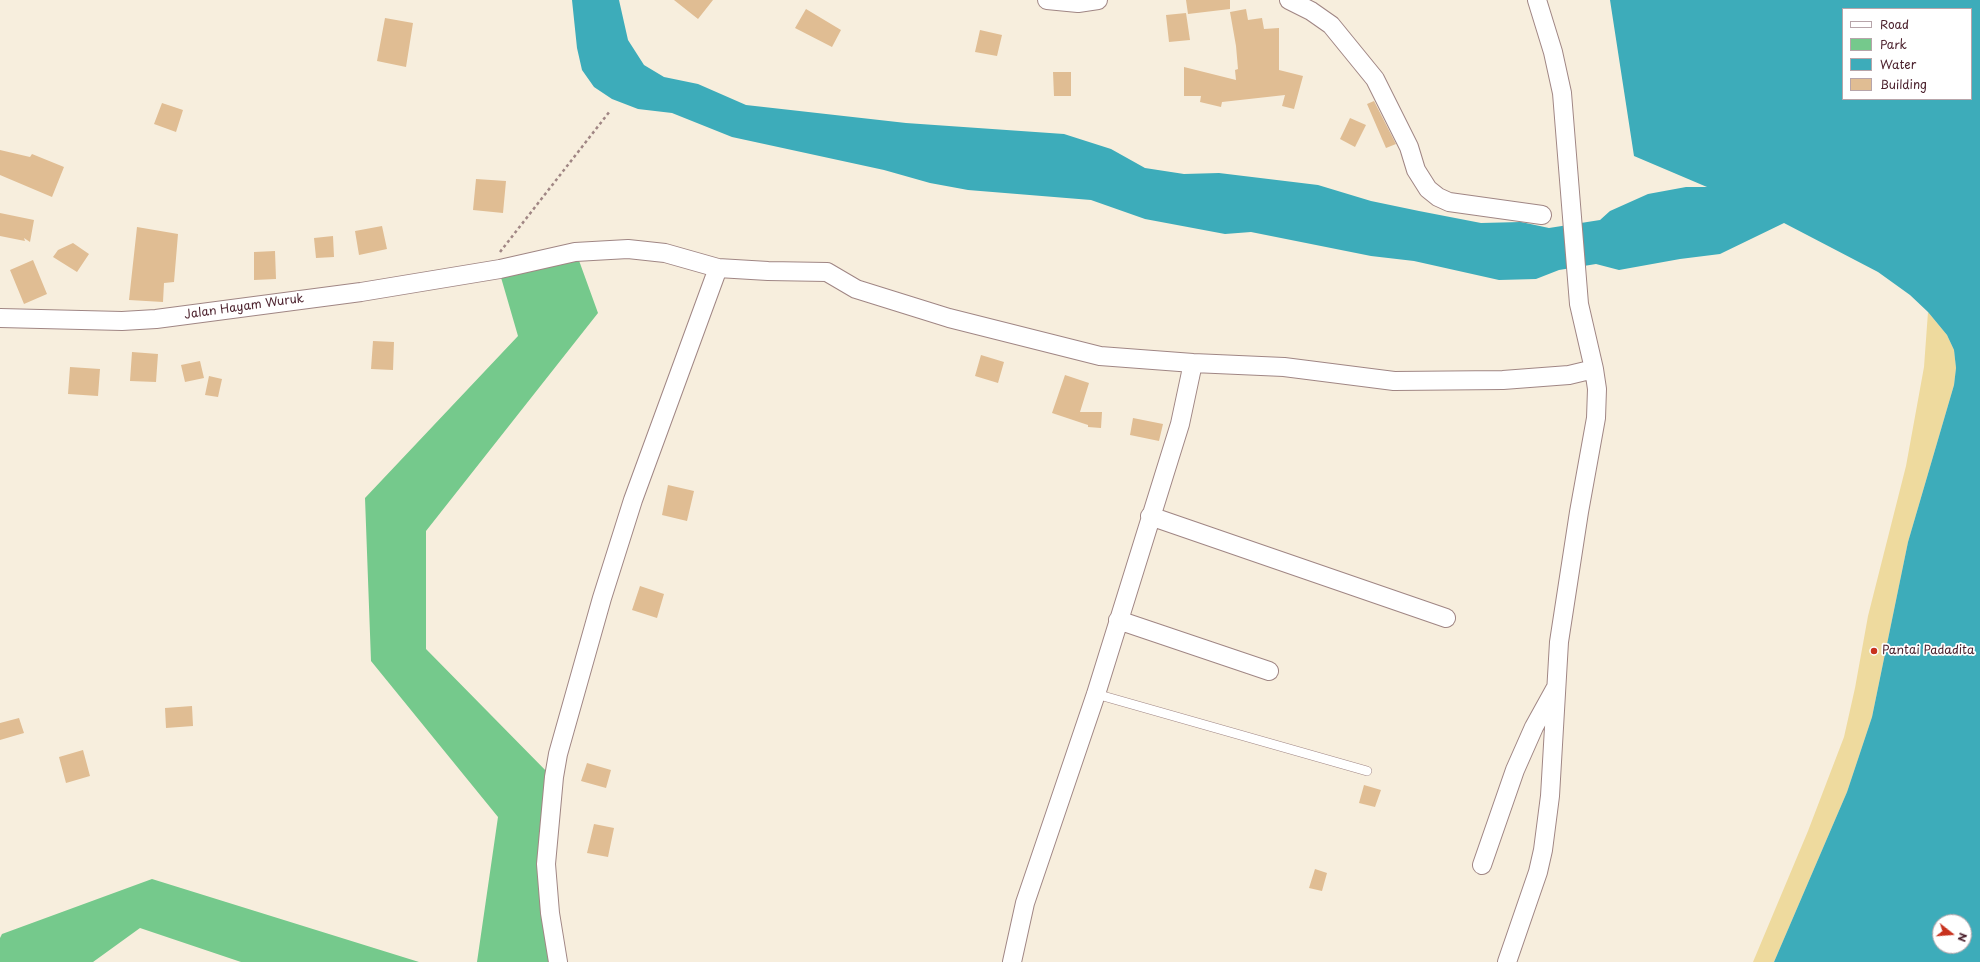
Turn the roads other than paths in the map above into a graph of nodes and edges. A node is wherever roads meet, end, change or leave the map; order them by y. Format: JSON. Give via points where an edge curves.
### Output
{"nodes":[{"id":1,"x":1047,"y":0,"type":"edge"},
{"id":2,"x":1098,"y":0,"type":"edge"},
{"id":3,"x":1289,"y":0,"type":"edge"},
{"id":4,"x":1537,"y":0,"type":"edge"},
{"id":5,"x":1542,"y":215,"type":"dead end"},
{"id":6,"x":718,"y":268,"type":"junction"},
{"id":7,"x":0,"y":318,"type":"edge"},
{"id":8,"x":1193,"y":363,"type":"junction"},
{"id":9,"x":1594,"y":369,"type":"junction"},
{"id":10,"x":1150,"y":516,"type":"junction"},
{"id":11,"x":1446,"y":618,"type":"dead end"},
{"id":12,"x":1118,"y":620,"type":"junction"},
{"id":13,"x":1269,"y":671,"type":"dead end"},
{"id":14,"x":1557,"y":687,"type":"junction"},
{"id":15,"x":1096,"y":694,"type":"junction"},
{"id":16,"x":1367,"y":771,"type":"dead end"},
{"id":17,"x":1482,"y":865,"type":"dead end"},
{"id":18,"x":558,"y":962,"type":"edge"},
{"id":19,"x":1012,"y":962,"type":"edge"},
{"id":20,"x":1507,"y":962,"type":"edge"}],
"edges":[{"from":1,"to":2,"type":"street","via":[[1078,3]]},
{"from":3,"to":5,"type":"street","via":[[1331,25],[1375,79],[1409,147],[1416,170],[1428,189],[1450,202]]},
{"from":4,"to":9,"type":"street","via":[[1562,93],[1579,304]]},
{"from":6,"to":7,"type":"street","name":"Jalan Hayam Wuruk","via":[[645,250],[616,249],[575,252],[493,270],[361,292],[156,319],[108,321]]},
{"from":6,"to":8,"type":"street","name":"Jalan Hayam Wuruk","via":[[827,272],[856,289],[949,318],[1100,356]]},
{"from":6,"to":18,"type":"street","via":[[633,500],[558,754],[546,864]]},
{"from":8,"to":9,"type":"street","name":"Jalan Hayam Wuruk","via":[[1284,367],[1394,381],[1503,380],[1569,375]]},
{"from":8,"to":10,"type":"street","via":[[1180,424]]},
{"from":9,"to":14,"type":"street","via":[[1597,388],[1596,418],[1559,642]]},
{"from":10,"to":11,"type":"street"},
{"from":10,"to":12,"type":"street"},
{"from":12,"to":13,"type":"street"},
{"from":12,"to":15,"type":"street"},
{"from":14,"to":17,"type":"street","via":[[1534,727],[1515,770]]},
{"from":14,"to":20,"type":"street","via":[[1550,796],[1543,850]]},
{"from":15,"to":16,"type":"lane"},
{"from":15,"to":19,"type":"street","via":[[1025,903]]}]}
